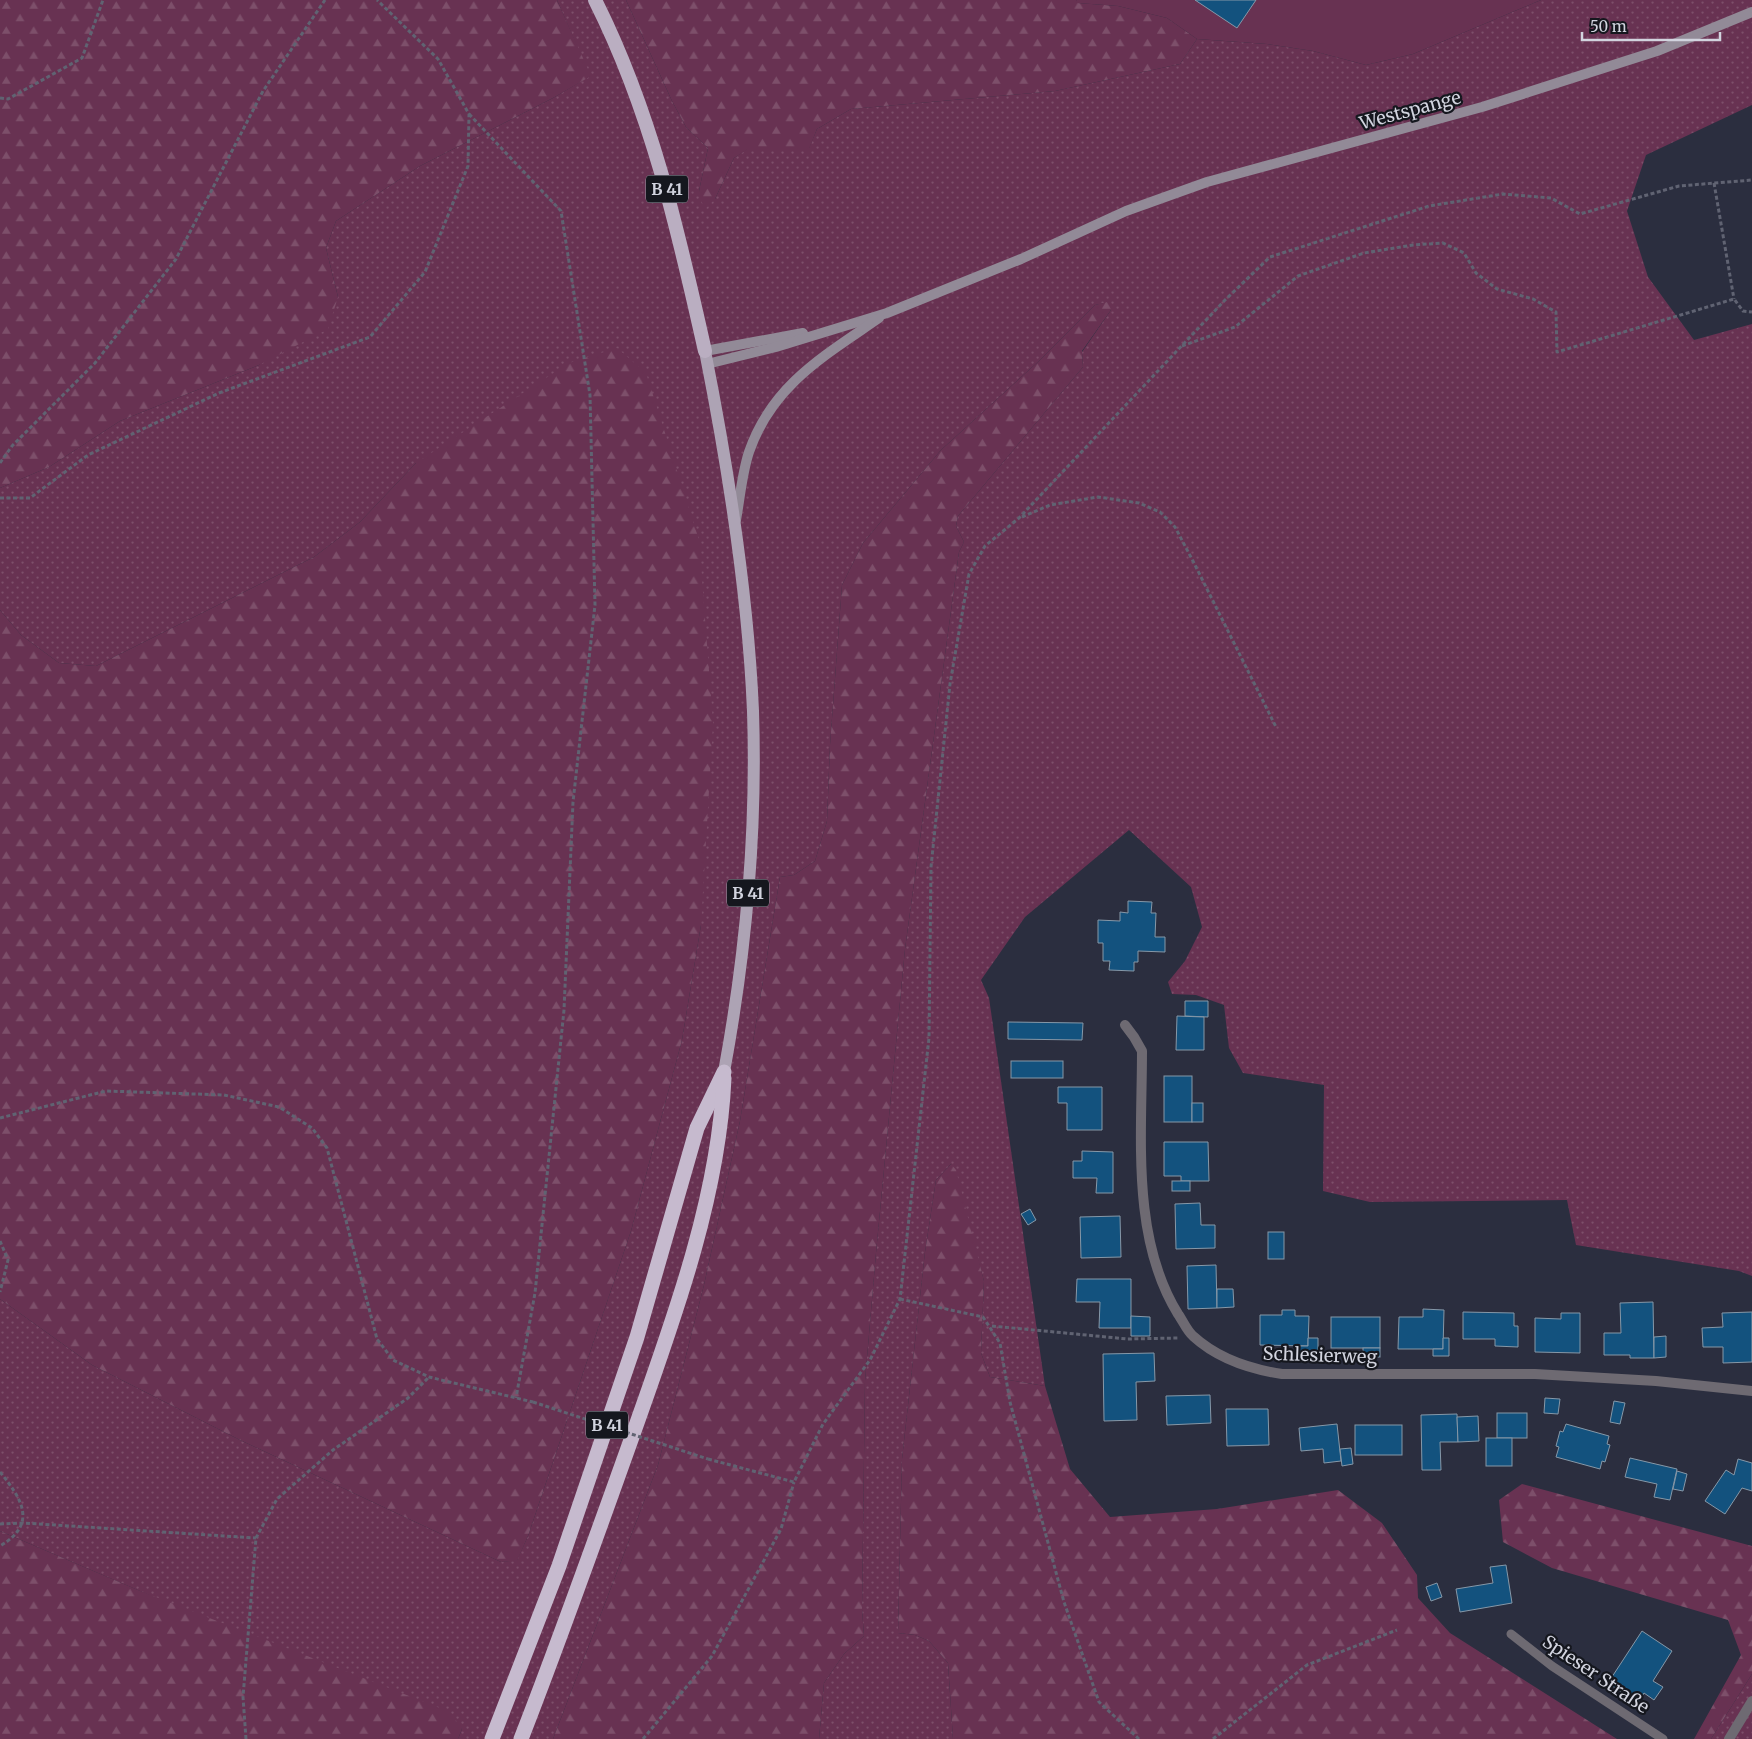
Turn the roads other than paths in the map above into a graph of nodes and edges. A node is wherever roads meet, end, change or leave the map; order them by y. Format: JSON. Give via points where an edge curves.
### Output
{"nodes":[{"id":1,"x":595,"y":0,"type":"edge"},
{"id":2,"x":1752,"y":12,"type":"edge"},
{"id":3,"x":887,"y":313,"type":"junction"},
{"id":4,"x":706,"y":358,"type":"junction"},
{"id":5,"x":734,"y":531,"type":"junction"},
{"id":6,"x":1125,"y":1025,"type":"dead end"},
{"id":7,"x":724,"y":1072,"type":"junction"},
{"id":8,"x":1752,"y":1391,"type":"edge"},
{"id":9,"x":1511,"y":1634,"type":"dead end"},
{"id":10,"x":1752,"y":1701,"type":"edge"},
{"id":11,"x":492,"y":1739,"type":"edge"},
{"id":12,"x":521,"y":1739,"type":"edge"},
{"id":13,"x":1663,"y":1739,"type":"edge"},
{"id":14,"x":1729,"y":1739,"type":"edge"}],
"edges":[{"from":1,"to":4,"type":"highway","number":"B 41","via":[[621,56],[661,168]]},
{"from":2,"to":3,"type":"main road","name":"Westspange","via":[[1657,51],[1482,107],[1207,182],[1135,208]]},
{"from":3,"to":4,"type":"main road"},
{"from":3,"to":5,"type":"main road","via":[[808,368],[777,398],[749,454]]},
{"from":4,"to":5,"type":"main road","number":"B 41"},
{"from":5,"to":7,"type":"main road","number":"B 41","via":[[751,682],[752,791],[746,929]]},
{"from":6,"to":8,"type":"street","name":"Schlesierweg","via":[[1142,1051],[1142,1160],[1146,1220],[1156,1265],[1170,1301],[1191,1335],[1215,1353],[1250,1369],[1282,1374],[1535,1374]]},
{"from":7,"to":11,"type":"highway","number":"B 41","via":[[697,1128],[637,1336],[559,1566]]},
{"from":7,"to":12,"type":"highway","number":"B 41","via":[[723,1109],[710,1186],[665,1344]]},
{"from":9,"to":13,"type":"lane","name":"Spieser Straße","via":[[1552,1666]]},
{"from":10,"to":14,"type":"street"}]}
